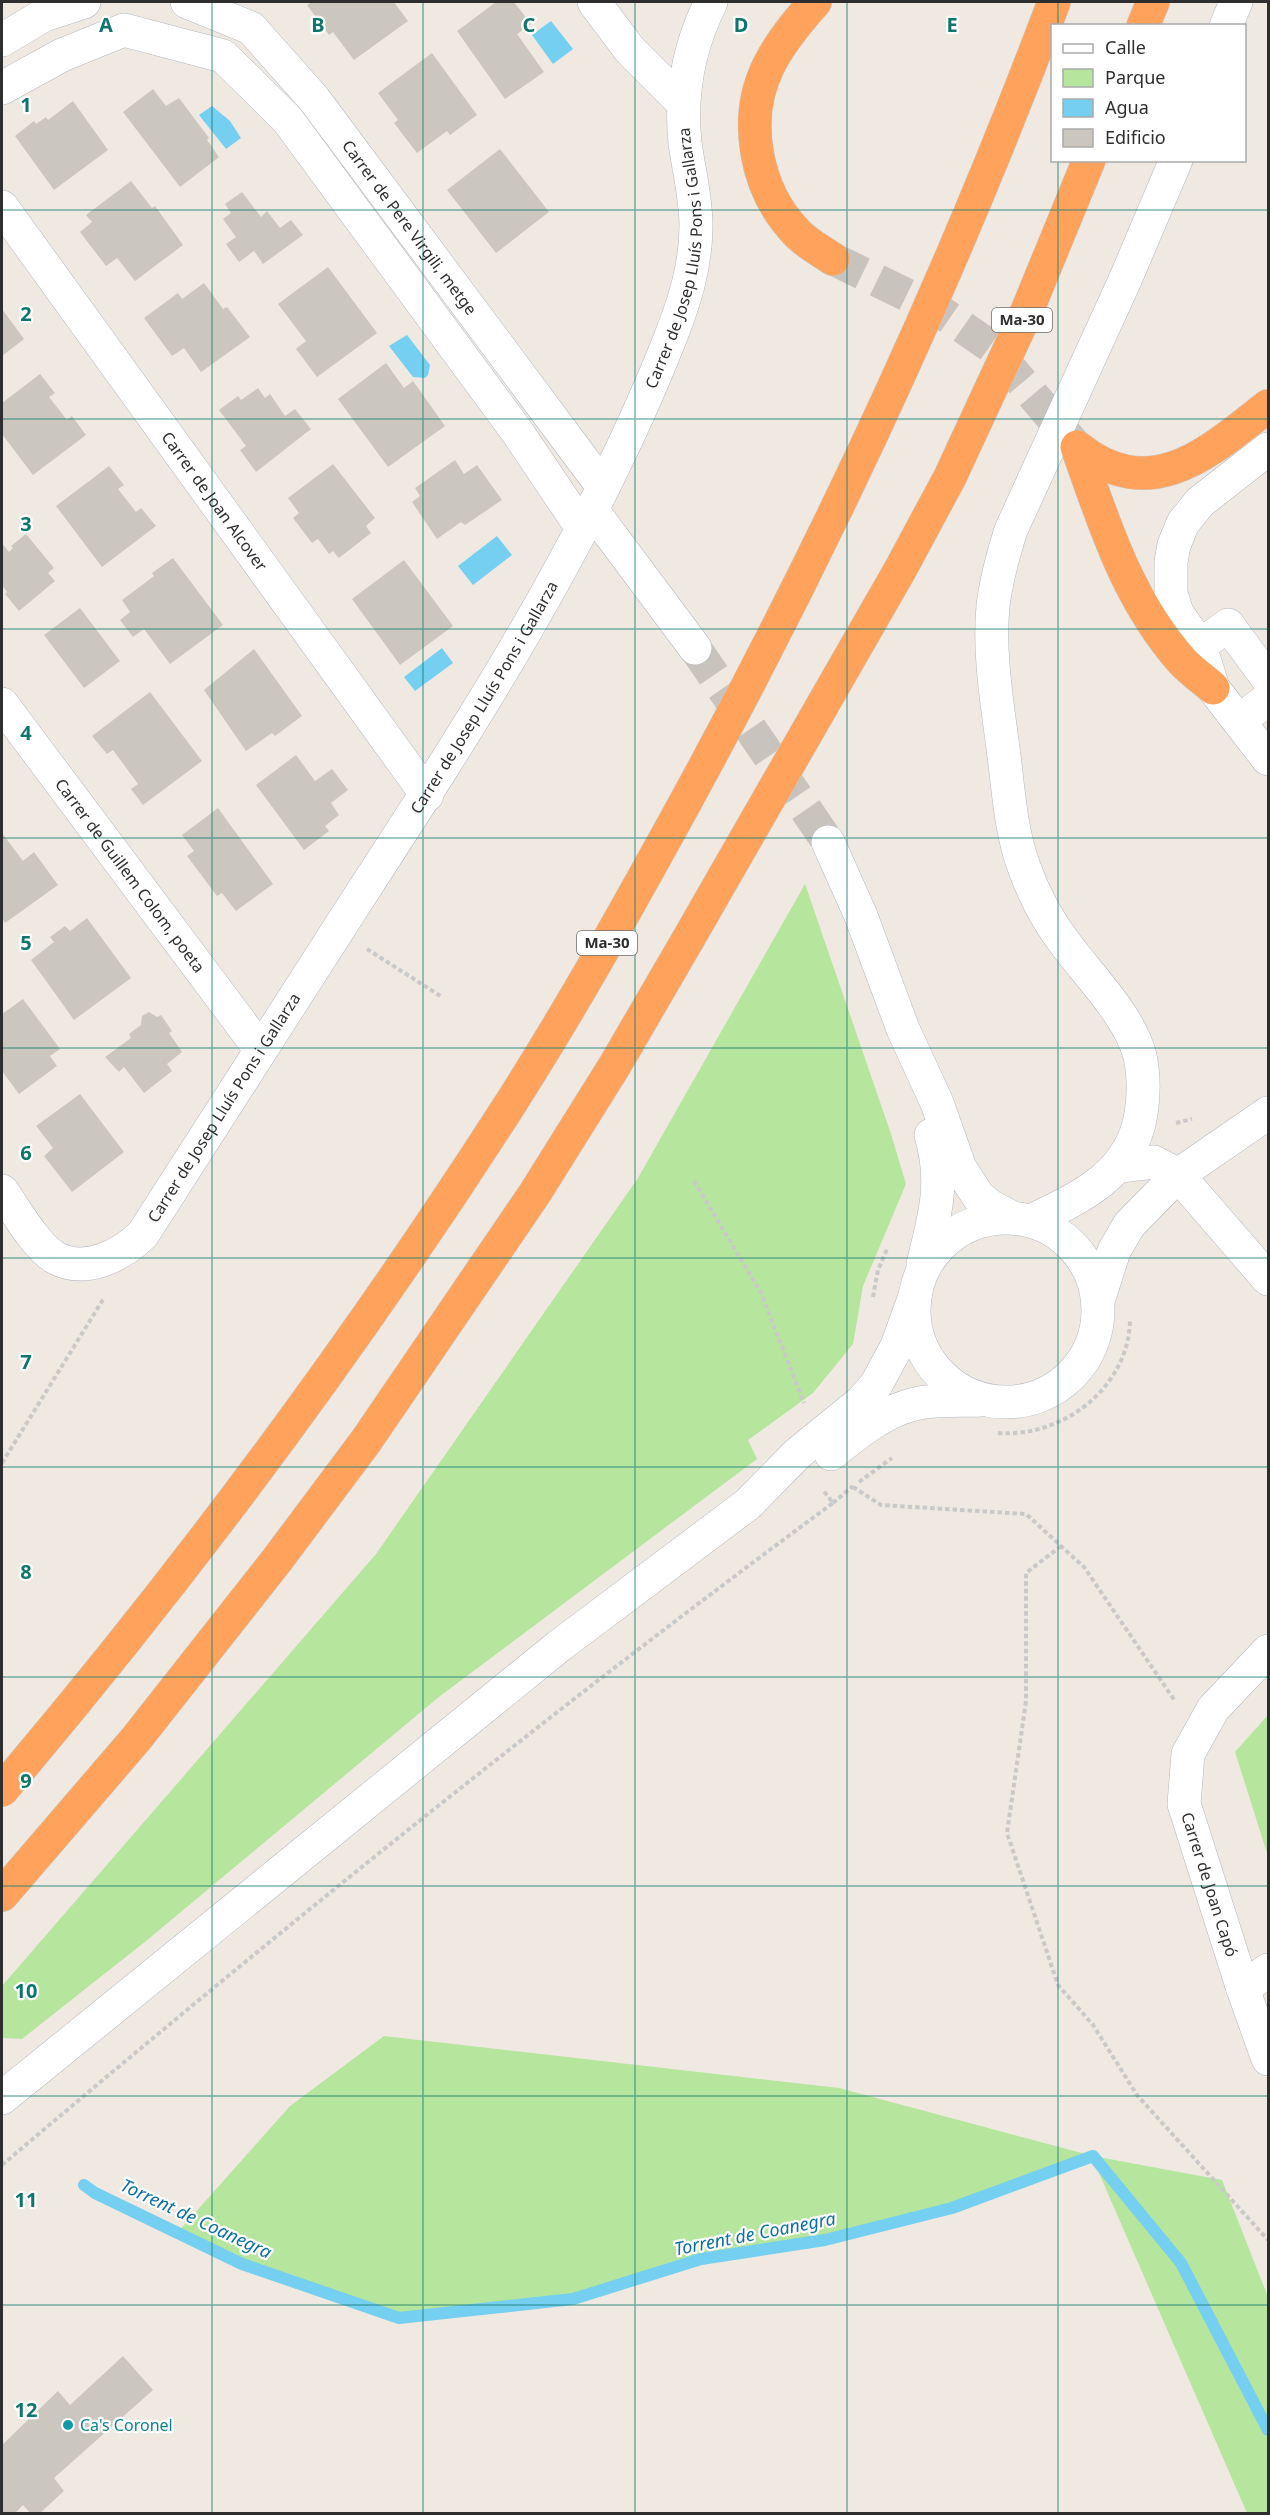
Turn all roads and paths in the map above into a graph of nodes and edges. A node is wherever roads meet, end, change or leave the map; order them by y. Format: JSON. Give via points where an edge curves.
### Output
{"nodes":[{"id":1,"x":84,"y":2,"type":"edge"},
{"id":2,"x":187,"y":2,"type":"edge"},
{"id":3,"x":594,"y":2,"type":"edge"},
{"id":4,"x":711,"y":2,"type":"edge"},
{"id":5,"x":815,"y":2,"type":"edge"},
{"id":6,"x":1054,"y":2,"type":"edge"},
{"id":7,"x":1153,"y":2,"type":"edge"},
{"id":8,"x":1236,"y":2,"type":"edge"},
{"id":9,"x":1144,"y":24,"type":"edge"},
{"id":10,"x":1227,"y":24,"type":"edge"},
{"id":11,"x":2,"y":40,"type":"edge"},
{"id":12,"x":2,"y":88,"type":"edge"},
{"id":13,"x":683,"y":104,"type":"junction"},
{"id":14,"x":1088,"y":162,"type":"edge"},
{"id":15,"x":1175,"y":162,"type":"edge"},
{"id":16,"x":2,"y":207,"type":"edge"},
{"id":17,"x":833,"y":259,"type":"tunnel mouth"},
{"id":18,"x":1269,"y":406,"type":"edge"},
{"id":19,"x":1269,"y":449,"type":"edge"},
{"id":20,"x":592,"y":509,"type":"junction"},
{"id":21,"x":1200,"y":646,"type":"junction"},
{"id":22,"x":695,"y":648,"type":"tunnel mouth"},
{"id":23,"x":1269,"y":679,"type":"edge"},
{"id":24,"x":1213,"y":688,"type":"junction"},
{"id":25,"x":1269,"y":699,"type":"edge"},
{"id":26,"x":2,"y":704,"type":"edge"},
{"id":27,"x":1239,"y":721,"type":"junction"},
{"id":28,"x":1269,"y":759,"type":"edge"},
{"id":29,"x":427,"y":795,"type":"junction"},
{"id":30,"x":828,"y":842,"type":"tunnel mouth"},
{"id":31,"x":359,"y":943,"type":"dead end"},
{"id":32,"x":442,"y":998,"type":"dead end"},
{"id":33,"x":903,"y":1029,"type":"junction"},
{"id":34,"x":260,"y":1049,"type":"junction"},
{"id":35,"x":1269,"y":1113,"type":"edge"},
{"id":36,"x":1198,"y":1118,"type":"dead end"},
{"id":37,"x":1140,"y":1119,"type":"junction"},
{"id":38,"x":1120,"y":1166,"type":"junction"},
{"id":39,"x":1178,"y":1175,"type":"junction"},
{"id":40,"x":694,"y":1181,"type":"dead end"},
{"id":41,"x":2,"y":1191,"type":"edge"},
{"id":42,"x":1023,"y":1219,"type":"junction"},
{"id":43,"x":890,"y":1243,"type":"dead end"},
{"id":44,"x":1269,"y":1279,"type":"edge"},
{"id":45,"x":917,"y":1287,"type":"junction"},
{"id":46,"x":105,"y":1296,"type":"dead end"},
{"id":47,"x":1098,"y":1300,"type":"junction"},
{"id":48,"x":872,"y":1304,"type":"dead end"},
{"id":49,"x":1131,"y":1311,"type":"dead end"},
{"id":50,"x":808,"y":1411,"type":"dead end"},
{"id":51,"x":986,"y":1416,"type":"junction"},
{"id":52,"x":898,"y":1453,"type":"dead end"},
{"id":53,"x":2,"y":1463,"type":"edge"},
{"id":54,"x":809,"y":1471,"type":"junction"},
{"id":55,"x":853,"y":1486,"type":"junction"},
{"id":56,"x":833,"y":1503,"type":"junction"},
{"id":57,"x":747,"y":1504,"type":"junction"},
{"id":58,"x":1061,"y":1546,"type":"junction"},
{"id":59,"x":1269,"y":1651,"type":"edge"},
{"id":60,"x":1188,"y":1754,"type":"junction"},
{"id":61,"x":2,"y":1790,"type":"edge"},
{"id":62,"x":38,"y":1855,"type":"junction"},
{"id":63,"x":2,"y":1895,"type":"edge"},
{"id":64,"x":2,"y":1904,"type":"edge"},
{"id":65,"x":1269,"y":1970,"type":"edge"},
{"id":66,"x":1243,"y":1989,"type":"junction"},
{"id":67,"x":1269,"y":2059,"type":"edge"},
{"id":68,"x":2,"y":2098,"type":"edge"},
{"id":69,"x":2,"y":2165,"type":"edge"},
{"id":70,"x":1269,"y":2241,"type":"edge"}],
"edges":[{"from":1,"to":11,"type":"street","via":[[44,15]]},
{"from":2,"to":20,"type":"street","name":"Carrer de Pere Virgili, metge","via":[[251,28],[314,99]]},
{"from":3,"to":13,"type":"street","via":[[630,50]]},
{"from":4,"to":13,"type":"street","name":"Carrer de Josep Lluís Pons i Gallarza","via":[[694,44]]},
{"from":5,"to":17,"type":"highway","via":[[768,67],[755,111],[755,133],[769,192],[796,233]]},
{"from":6,"to":61,"type":"highway","number":"Ma-30","via":[[958,243],[815,554],[728,723],[586,979],[426,1232],[334,1364],[162,1596]]},
{"from":7,"to":9,"type":"highway"},
{"from":8,"to":10,"type":"street"},
{"from":12,"to":20,"type":"street","via":[[62,55],[124,30],[223,56],[287,119],[518,434]]},
{"from":13,"to":20,"type":"street","name":"Carrer de Josep Lluís Pons i Gallarza","via":[[695,207],[692,268],[669,342]]},
{"from":14,"to":62,"type":"highway","number":"Ma-30","via":[[1027,311],[950,477],[615,1065],[512,1229],[366,1441],[144,1730]]},
{"from":15,"to":37,"type":"street","via":[[1030,484],[1000,564],[993,607],[996,692],[1011,813],[1023,866],[1042,908],[1132,1037],[1143,1077]]},
{"from":16,"to":29,"type":"street","name":"Carrer de Joan Alcover"},
{"from":18,"to":24,"type":"highway","via":[[1202,455],[1180,467],[1157,472],[1111,468],[1077,447],[1126,579],[1183,662]]},
{"from":19,"to":21,"type":"street","via":[[1200,502],[1183,523],[1174,545],[1171,593],[1177,613]]},
{"from":20,"to":22,"type":"street"},
{"from":20,"to":29,"type":"street","name":"Carrer de Josep Lluís Pons i Gallarza"},
{"from":21,"to":23,"type":"street","via":[[1228,625]]},
{"from":21,"to":24,"type":"street"},
{"from":24,"to":27,"type":"street"},
{"from":25,"to":27,"type":"street"},
{"from":26,"to":34,"type":"street","name":"Carrer de Guillem Colom, poeta"},
{"from":27,"to":28,"type":"street"},
{"from":29,"to":34,"type":"street","name":"Carrer de Josep Lluís Pons i Gallarza"},
{"from":30,"to":33,"type":"street","via":[[857,905]]},
{"from":31,"to":32,"type":"path"},
{"from":33,"to":42,"type":"street","via":[[969,1184],[990,1206]]},
{"from":33,"to":45,"type":"street","via":[[939,1170],[938,1203]]},
{"from":34,"to":41,"type":"street","name":"Carrer de Josep Lluís Pons i Gallarza","via":[[143,1234],[115,1257],[83,1262],[53,1256]]},
{"from":35,"to":39,"type":"street"},
{"from":36,"to":37,"type":"path","via":[[1163,1125]]},
{"from":37,"to":38,"type":"street"},
{"from":38,"to":39,"type":"street","via":[[1154,1162]]},
{"from":38,"to":42,"type":"street","via":[[1095,1188]]},
{"from":39,"to":44,"type":"street"},
{"from":39,"to":47,"type":"street","via":[[1121,1237]]},
{"from":40,"to":50,"type":"path","via":[[761,1293]]},
{"from":42,"to":45,"type":"street","via":[[988,1218],[955,1232],[934,1252]]},
{"from":42,"to":47,"type":"street","via":[[1046,1226],[1074,1246],[1089,1269]]},
{"from":43,"to":48,"type":"path","via":[[878,1270]]},
{"from":45,"to":51,"type":"street","via":[[914,1314],[919,1342],[934,1368]]},
{"from":45,"to":57,"type":"street","via":[[897,1346],[876,1385],[861,1402],[796,1454]]},
{"from":46,"to":53,"type":"path"},
{"from":47,"to":51,"type":"street","via":[[1095,1335],[1072,1375],[1046,1393]]},
{"from":49,"to":51,"type":"path","via":[[1119,1365],[1104,1387],[1071,1416],[1020,1432]]},
{"from":51,"to":54,"type":"street","via":[[934,1401],[898,1409],[852,1437]]},
{"from":52,"to":55,"type":"path"},
{"from":54,"to":56,"type":"path"},
{"from":54,"to":57,"type":"street"},
{"from":55,"to":56,"type":"path"},
{"from":55,"to":58,"type":"path","via":[[881,1505],[1026,1514]]},
{"from":56,"to":69,"type":"path","via":[[484,1769],[311,1907]]},
{"from":57,"to":68,"type":"street","via":[[559,1646]]},
{"from":58,"to":60,"type":"path","via":[[1084,1567],[1175,1701]]},
{"from":58,"to":70,"type":"path","via":[[1026,1573],[1026,1701],[1007,1833],[1058,1985],[1093,2025],[1137,2095]]},
{"from":59,"to":60,"type":"street","name":"Carrer de Joan Capó","via":[[1214,1709]]},
{"from":60,"to":66,"type":"street","name":"Carrer de Joan Capó","via":[[1184,1804]]},
{"from":62,"to":63,"type":"highway","number":"Ma-30"},
{"from":62,"to":64,"type":"highway"},
{"from":65,"to":66,"type":"street"},
{"from":66,"to":67,"type":"street","name":"Carrer de Joan Capó"}]}
